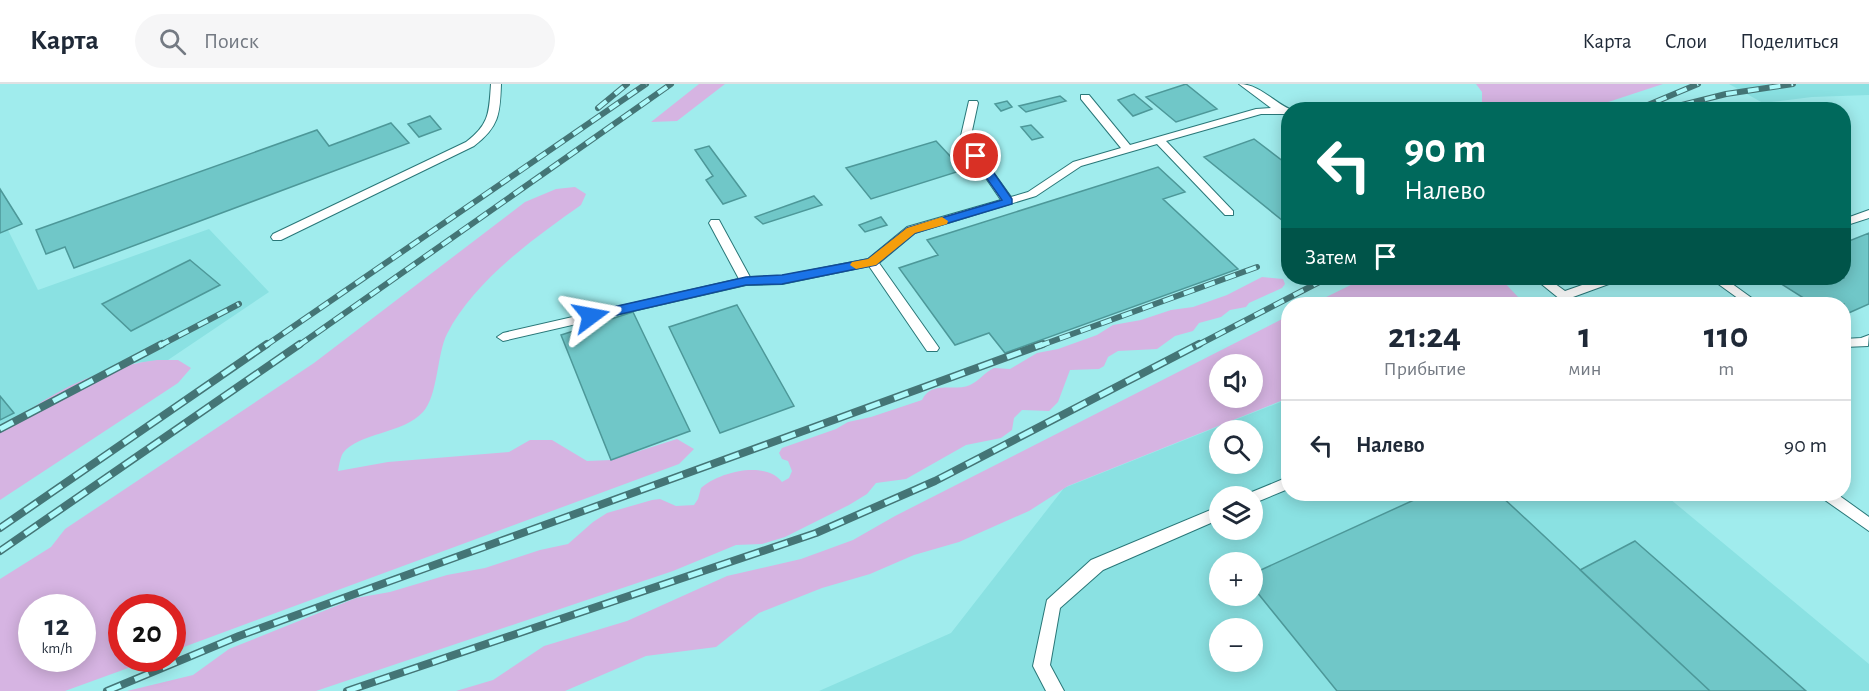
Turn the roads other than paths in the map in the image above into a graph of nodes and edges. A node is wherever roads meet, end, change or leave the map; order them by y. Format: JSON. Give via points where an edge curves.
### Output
{"nodes":[{"id":1,"x":496,"y":84,"type":"edge"},
{"id":2,"x":1244,"y":84,"type":"edge"},
{"id":3,"x":1085,"y":97,"type":"dead end"},
{"id":4,"x":973,"y":103,"type":"dead end"},
{"id":5,"x":1281,"y":108,"type":"edge"},
{"id":6,"x":1281,"y":111,"type":"edge"},
{"id":7,"x":1160,"y":140,"type":"junction"},
{"id":8,"x":1128,"y":149,"type":"junction"},
{"id":9,"x":1008,"y":201,"type":"junction"},
{"id":10,"x":1229,"y":213,"type":"dead end"},
{"id":11,"x":1869,"y":214,"type":"edge"},
{"id":12,"x":1851,"y":220,"type":"edge"},
{"id":13,"x":715,"y":223,"type":"dead end"},
{"id":14,"x":277,"y":237,"type":"dead end"},
{"id":15,"x":872,"y":262,"type":"junction"},
{"id":16,"x":746,"y":281,"type":"junction"},
{"id":17,"x":1549,"y":285,"type":"edge"},
{"id":18,"x":1593,"y":285,"type":"edge"},
{"id":19,"x":1726,"y":285,"type":"edge"},
{"id":20,"x":1562,"y":296,"type":"joint"},
{"id":21,"x":1744,"y":297,"type":"edge"},
{"id":22,"x":503,"y":337,"type":"dead end"},
{"id":23,"x":1869,"y":340,"type":"edge"},
{"id":24,"x":1851,"y":343,"type":"edge"},
{"id":25,"x":932,"y":348,"type":"dead end"},
{"id":26,"x":1281,"y":486,"type":"edge"},
{"id":27,"x":1263,"y":493,"type":"edge"},
{"id":28,"x":1836,"y":501,"type":"edge"},
{"id":29,"x":1209,"y":517,"type":"edge"},
{"id":30,"x":1869,"y":525,"type":"edge"},
{"id":31,"x":1055,"y":691,"type":"edge"}],
"edges":[{"from":1,"to":14,"type":"lane","via":[[493,123],[484,135]]},
{"from":2,"to":5,"type":"lane"},
{"from":3,"to":8,"type":"lane"},
{"from":4,"to":9,"type":"lane","via":[[965,140]]},
{"from":6,"to":7,"type":"lane","via":[[1260,111]]},
{"from":7,"to":8,"type":"lane"},
{"from":7,"to":10,"type":"lane"},
{"from":8,"to":9,"type":"lane","via":[[1077,164],[1032,194]]},
{"from":9,"to":15,"type":"lane","via":[[911,231]]},
{"from":11,"to":12,"type":"lane"},
{"from":13,"to":16,"type":"lane"},
{"from":15,"to":16,"type":"lane","via":[[782,279]]},
{"from":15,"to":25,"type":"lane"},
{"from":16,"to":22,"type":"lane"},
{"from":17,"to":20,"type":"lane"},
{"from":18,"to":20,"type":"lane"},
{"from":19,"to":21,"type":"lane"},
{"from":23,"to":24,"type":"lane"},
{"from":26,"to":27,"type":"lane"},
{"from":28,"to":30,"type":"lane"},
{"from":29,"to":31,"type":"lane","via":[[1097,565],[1053,605],[1041,666]]}]}
